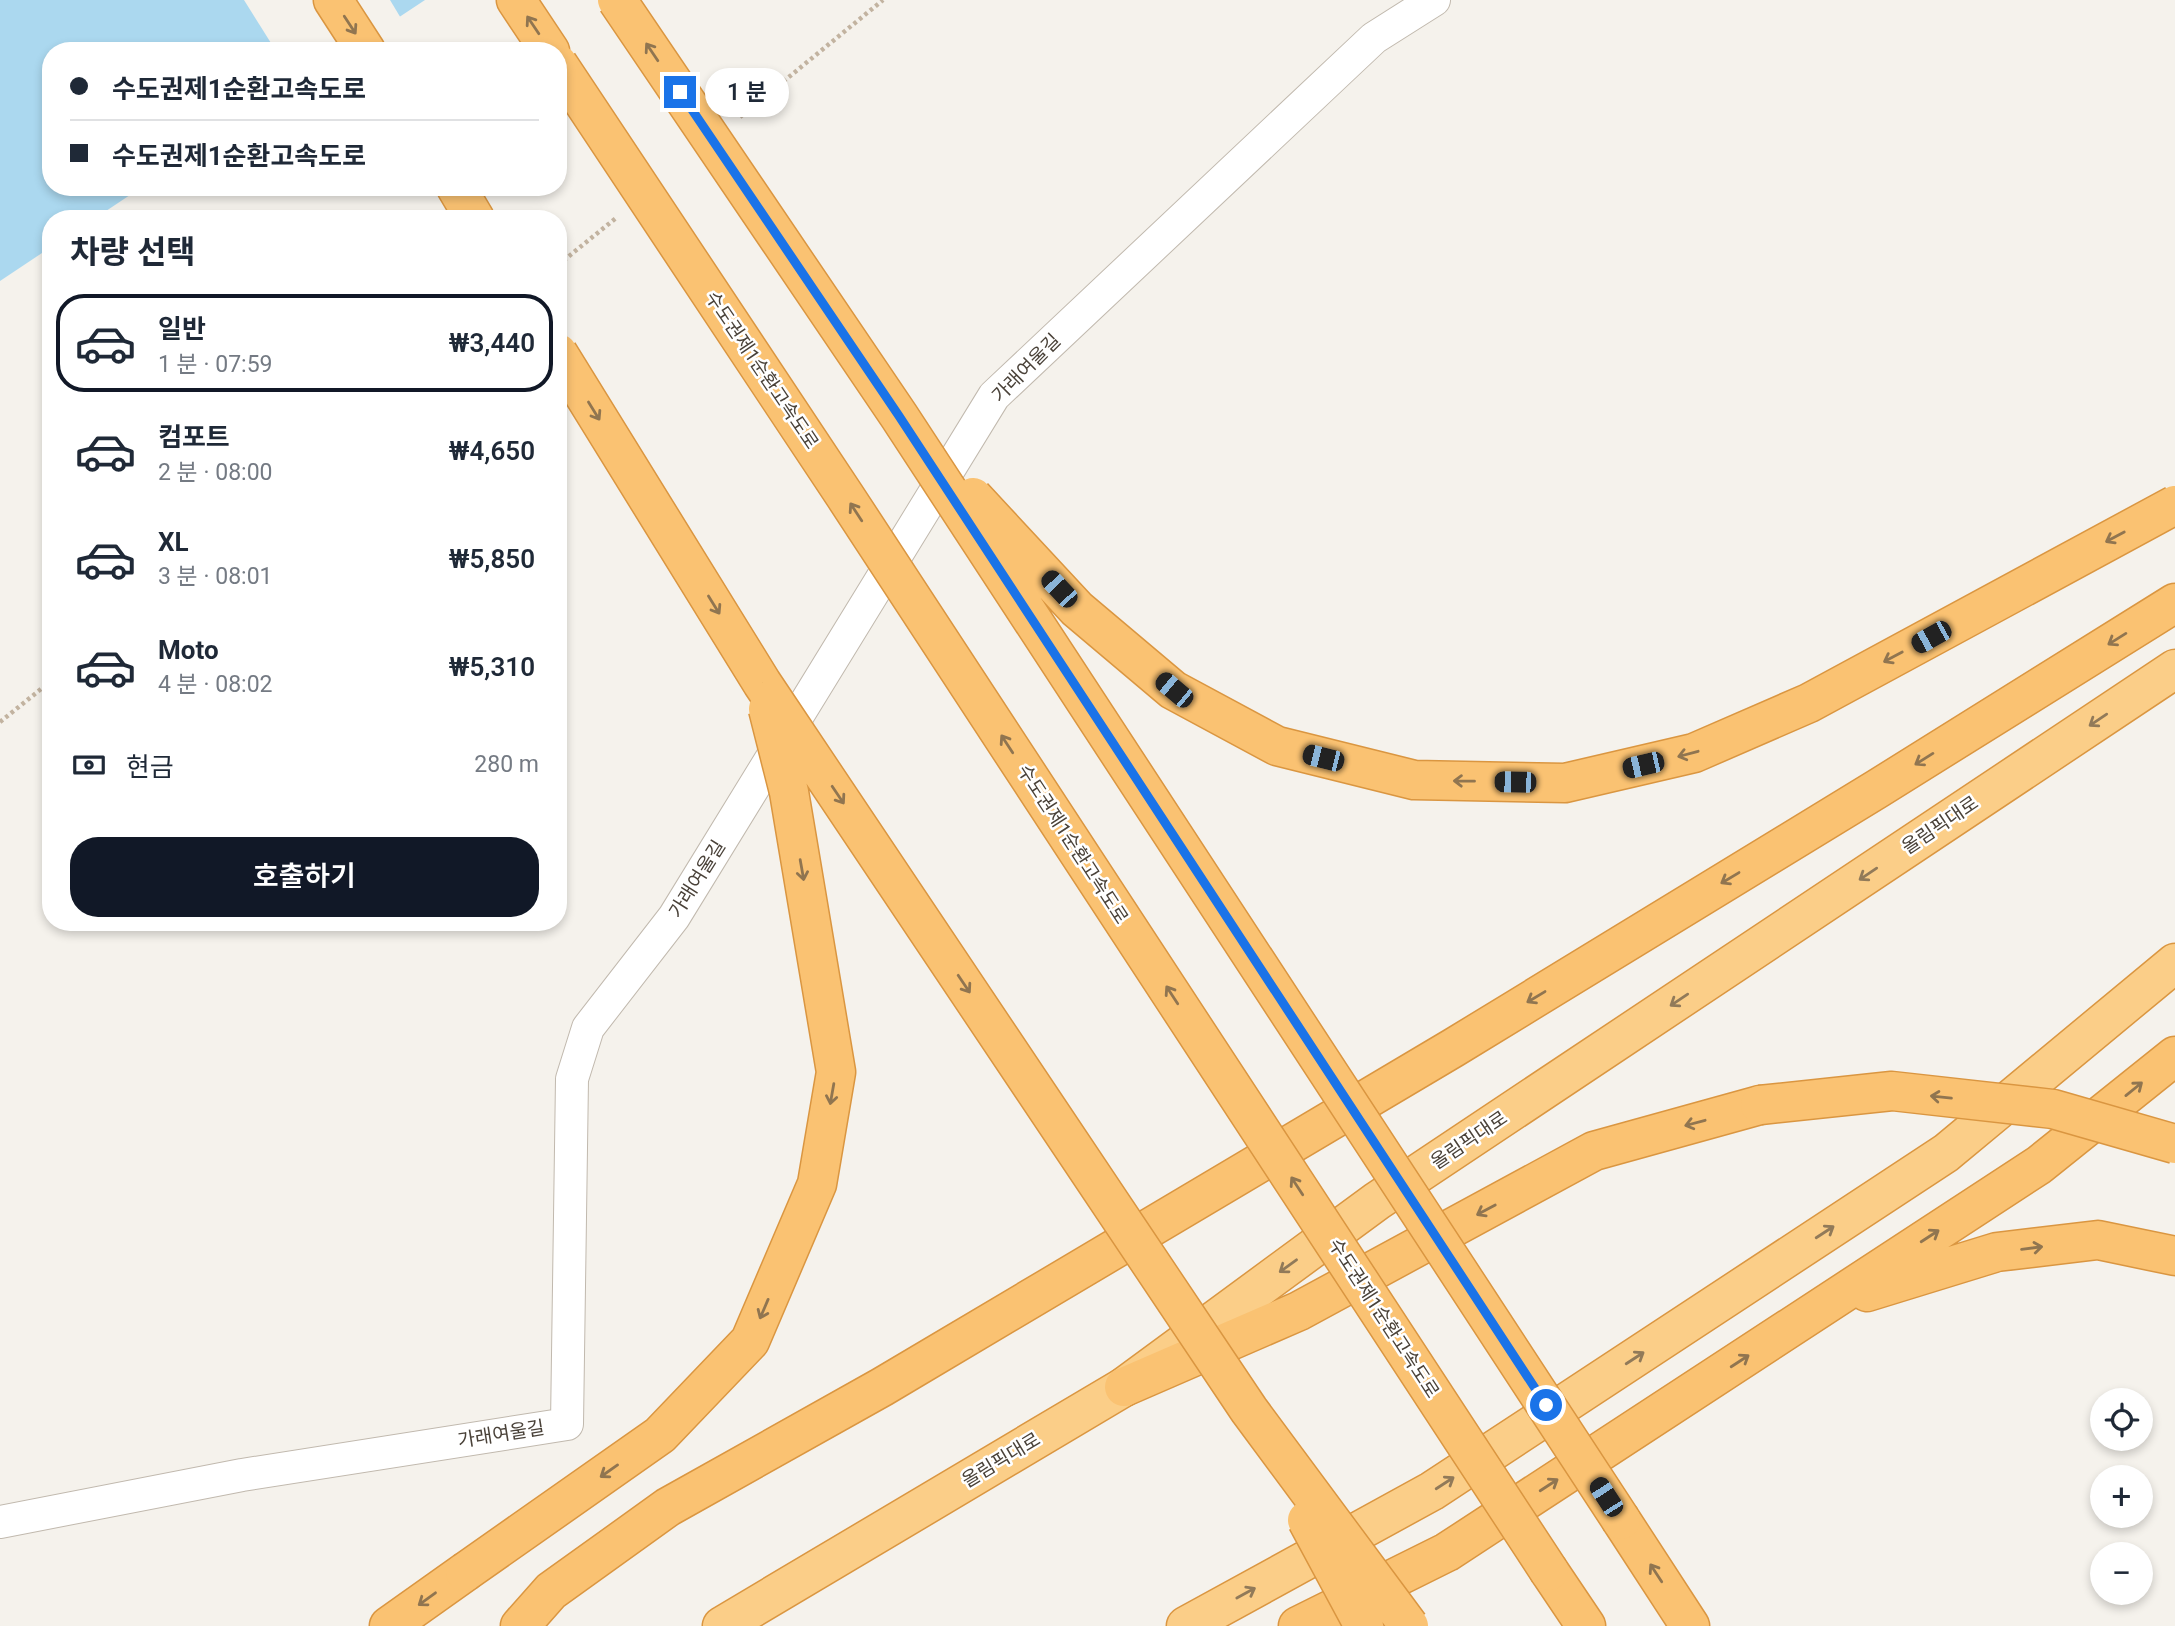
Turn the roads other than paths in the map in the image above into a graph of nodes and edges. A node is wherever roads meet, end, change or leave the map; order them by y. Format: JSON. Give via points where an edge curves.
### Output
{"nodes":[{"id":1,"x":333,"y":0,"type":"edge"},
{"id":2,"x":516,"y":0,"type":"edge"},
{"id":3,"x":617,"y":0,"type":"edge"},
{"id":4,"x":1434,"y":0,"type":"edge"},
{"id":5,"x":360,"y":42,"type":"edge"},
{"id":6,"x":544,"y":42,"type":"edge"},
{"id":7,"x":567,"y":78,"type":"edge"},
{"id":8,"x":567,"y":368,"type":"edge"},
{"id":9,"x":899,"y":416,"type":"junction"},
{"id":10,"x":2175,"y":505,"type":"edge"},
{"id":11,"x":2175,"y":603,"type":"edge"},
{"id":12,"x":2175,"y":669,"type":"edge"},
{"id":13,"x":762,"y":683,"type":"junction"},
{"id":14,"x":2175,"y":963,"type":"edge"},
{"id":15,"x":2175,"y":1056,"type":"edge"},
{"id":16,"x":2175,"y":1144,"type":"edge"},
{"id":17,"x":2175,"y":1256,"type":"edge"},
{"id":18,"x":1825,"y":1306,"type":"junction"},
{"id":19,"x":1124,"y":1387,"type":"junction"},
{"id":20,"x":1249,"y":1410,"type":"junction"},
{"id":21,"x":0,"y":1522,"type":"edge"},
{"id":22,"x":1447,"y":1552,"type":"junction"},
{"id":23,"x":389,"y":1626,"type":"edge"},
{"id":24,"x":520,"y":1626,"type":"edge"},
{"id":25,"x":722,"y":1626,"type":"edge"},
{"id":26,"x":1186,"y":1626,"type":"edge"},
{"id":27,"x":1298,"y":1626,"type":"edge"},
{"id":28,"x":1357,"y":1626,"type":"edge"},
{"id":29,"x":1364,"y":1626,"type":"edge"},
{"id":30,"x":1409,"y":1626,"type":"edge"},
{"id":31,"x":1586,"y":1626,"type":"edge"},
{"id":32,"x":1690,"y":1626,"type":"edge"}],
"edges":[{"from":1,"to":5,"type":"highway","one_way":true},
{"from":6,"to":2,"type":"highway","one_way":true},
{"from":9,"to":3,"type":"highway","one_way":true,"bridge":true},
{"from":4,"to":21,"type":"street","name":"가래여울길","via":[[1374,38],[994,396],[674,917],[589,1028],[572,1079],[567,1424],[242,1475]]},
{"from":31,"to":7,"type":"highway","name":"수도권제1순환고속도로","one_way":true,"bridge":true},
{"from":8,"to":13,"type":"highway","one_way":true,"bridge":true},
{"from":10,"to":9,"type":"highway","one_way":true,"bridge":true,"via":[[1809,703],[1694,753],[1565,783],[1414,780],[1277,746],[1174,690],[1077,609]]},
{"from":32,"to":9,"type":"highway","one_way":true,"bridge":true},
{"from":11,"to":24,"type":"highway","one_way":true,"via":[[1417,1069],[882,1387],[668,1507],[551,1591]]},
{"from":12,"to":19,"type":"highway","name":"올림픽대로","one_way":true,"via":[[1377,1201]]},
{"from":13,"to":20,"type":"highway","one_way":true,"bridge":true},
{"from":13,"to":23,"type":"highway","one_way":true,"bridge":true,"via":[[789,793],[836,1072],[817,1184],[751,1340],[660,1435]]},
{"from":26,"to":14,"type":"highway","one_way":true,"via":[[1433,1491],[1945,1153]]},
{"from":18,"to":15,"type":"highway","one_way":true,"via":[[2039,1165]]},
{"from":16,"to":19,"type":"highway","one_way":true,"bridge":true,"via":[[2053,1109],[1892,1091],[1760,1105],[1594,1151],[1299,1311]]},
{"from":18,"to":17,"type":"highway","one_way":true,"via":[[1997,1252],[2098,1240]]},
{"from":22,"to":18,"type":"highway","one_way":true},
{"from":19,"to":25,"type":"highway","name":"올림픽대로"},
{"from":20,"to":29,"type":"highway","bridge":true},
{"from":20,"to":30,"type":"highway","bridge":true},
{"from":22,"to":27,"type":"highway"},
{"from":22,"to":28,"type":"highway"}]}
